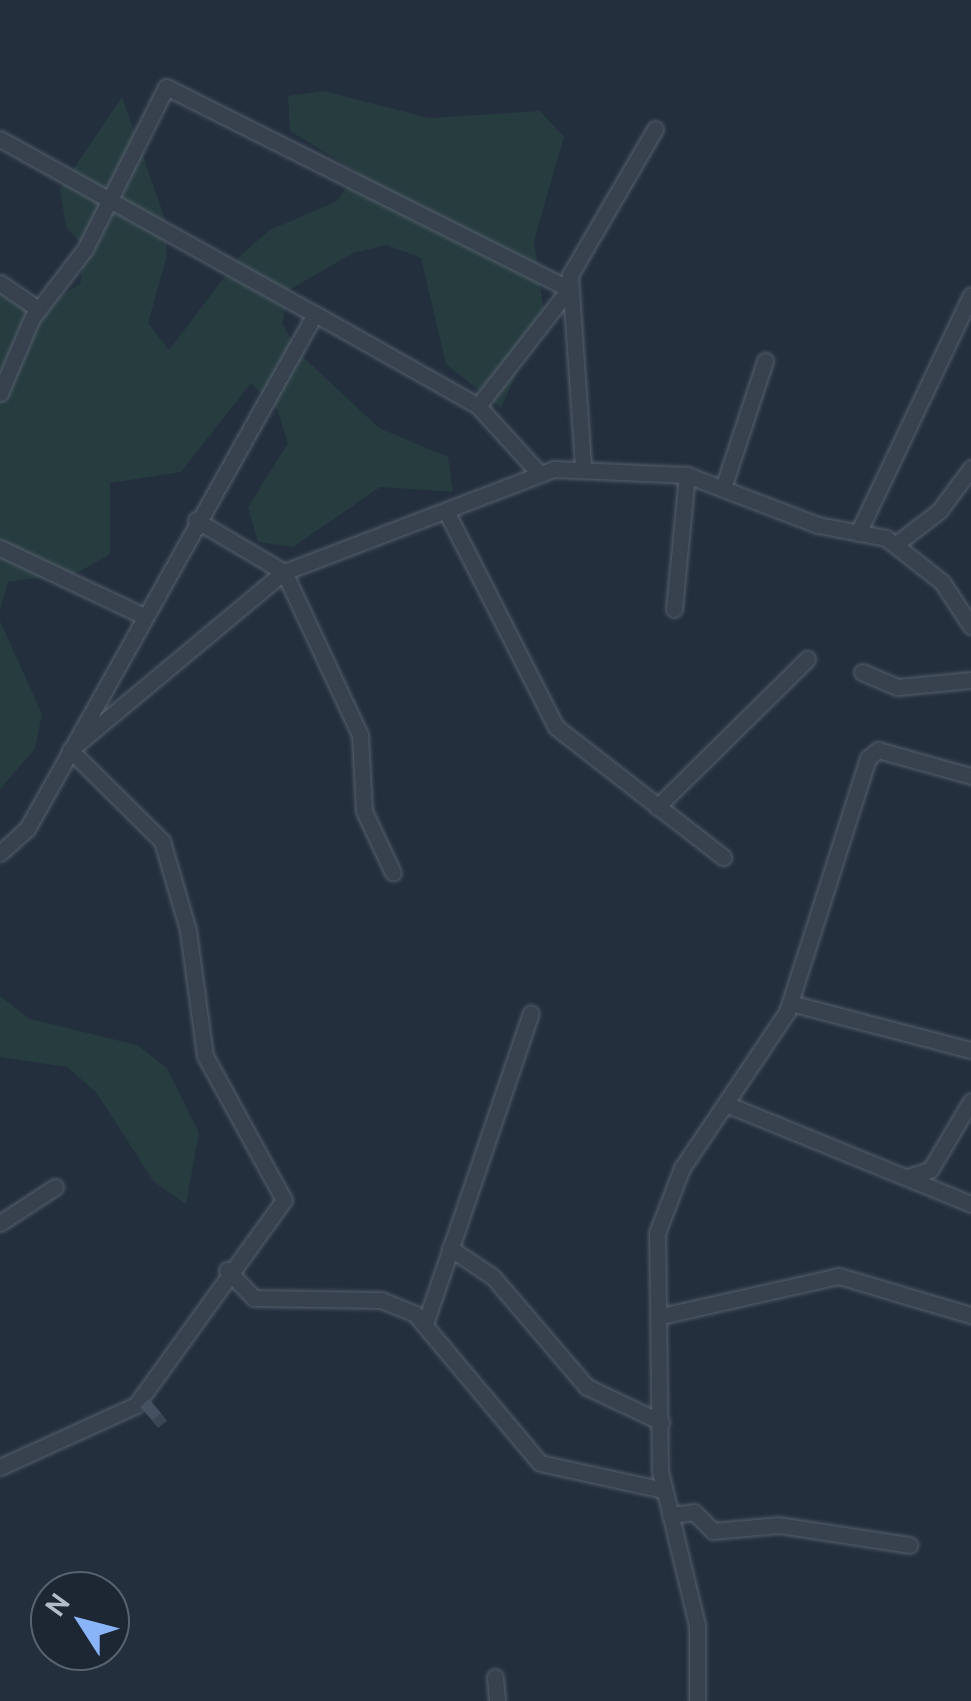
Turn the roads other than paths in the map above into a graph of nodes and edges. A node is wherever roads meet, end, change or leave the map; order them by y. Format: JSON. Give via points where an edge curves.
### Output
{"nodes":[{"id":1,"x":655,"y":129,"type":"dead end"},
{"id":2,"x":0,"y":139,"type":"edge"},
{"id":3,"x":106,"y":194,"type":"junction"},
{"id":4,"x":0,"y":283,"type":"edge"},
{"id":5,"x":569,"y":289,"type":"junction"},
{"id":6,"x":971,"y":294,"type":"edge"},
{"id":7,"x":38,"y":309,"type":"junction"},
{"id":8,"x":315,"y":314,"type":"junction"},
{"id":9,"x":765,"y":361,"type":"dead end"},
{"id":10,"x":0,"y":393,"type":"edge"},
{"id":11,"x":478,"y":406,"type":"junction"},
{"id":12,"x":584,"y":466,"type":"junction"},
{"id":13,"x":971,"y":468,"type":"edge"},
{"id":14,"x":538,"y":473,"type":"junction"},
{"id":15,"x":687,"y":474,"type":"junction"},
{"id":16,"x":724,"y":485,"type":"junction"},
{"id":17,"x":446,"y":511,"type":"junction"},
{"id":18,"x":196,"y":520,"type":"junction"},
{"id":19,"x":858,"y":533,"type":"junction"},
{"id":20,"x":896,"y":544,"type":"junction"},
{"id":21,"x":0,"y":548,"type":"edge"},
{"id":22,"x":284,"y":572,"type":"junction"},
{"id":23,"x":674,"y":610,"type":"dead end"},
{"id":24,"x":144,"y":616,"type":"junction"},
{"id":25,"x":969,"y":619,"type":"edge"},
{"id":26,"x":808,"y":659,"type":"dead end"},
{"id":27,"x":862,"y":672,"type":"dead end"},
{"id":28,"x":971,"y":680,"type":"edge"},
{"id":29,"x":70,"y":750,"type":"junction"},
{"id":30,"x":971,"y":776,"type":"edge"},
{"id":31,"x":657,"y":807,"type":"junction"},
{"id":32,"x":0,"y":853,"type":"edge"},
{"id":33,"x":723,"y":856,"type":"dead end"},
{"id":34,"x":393,"y":873,"type":"dead end"},
{"id":35,"x":790,"y":1003,"type":"junction"},
{"id":36,"x":531,"y":1013,"type":"dead end"},
{"id":37,"x":971,"y":1050,"type":"edge"},
{"id":38,"x":971,"y":1101,"type":"edge"},
{"id":39,"x":726,"y":1104,"type":"junction"},
{"id":40,"x":904,"y":1177,"type":"junction"},
{"id":41,"x":54,"y":1187,"type":"dead end"},
{"id":42,"x":971,"y":1204,"type":"edge"},
{"id":43,"x":0,"y":1223,"type":"edge"},
{"id":44,"x":450,"y":1248,"type":"junction"},
{"id":45,"x":227,"y":1270,"type":"junction"},
{"id":46,"x":971,"y":1315,"type":"edge"},
{"id":47,"x":661,"y":1316,"type":"junction"},
{"id":48,"x":426,"y":1321,"type":"junction"},
{"id":49,"x":661,"y":1422,"type":"junction"},
{"id":50,"x":0,"y":1468,"type":"edge"},
{"id":51,"x":664,"y":1490,"type":"junction"},
{"id":52,"x":670,"y":1515,"type":"junction"},
{"id":53,"x":910,"y":1546,"type":"dead end"},
{"id":54,"x":494,"y":1677,"type":"dead end"},
{"id":55,"x":497,"y":1701,"type":"edge"},
{"id":56,"x":698,"y":1701,"type":"edge"}],
"edges":[{"from":1,"to":5,"type":"street"},
{"from":2,"to":3,"type":"street"},
{"from":3,"to":5,"type":"street","via":[[166,87]]},
{"from":3,"to":7,"type":"street","via":[[85,249]]},
{"from":3,"to":8,"type":"street"},
{"from":4,"to":7,"type":"street"},
{"from":5,"to":11,"type":"street"},
{"from":5,"to":12,"type":"street"},
{"from":6,"to":19,"type":"street"},
{"from":7,"to":10,"type":"street"},
{"from":8,"to":11,"type":"street"},
{"from":8,"to":18,"type":"street"},
{"from":9,"to":16,"type":"street"},
{"from":11,"to":14,"type":"street"},
{"from":12,"to":14,"type":"street"},
{"from":12,"to":15,"type":"street"},
{"from":13,"to":20,"type":"street"},
{"from":14,"to":17,"type":"street"},
{"from":15,"to":16,"type":"street"},
{"from":15,"to":23,"type":"street"},
{"from":16,"to":19,"type":"street"},
{"from":17,"to":22,"type":"street"},
{"from":17,"to":31,"type":"street","via":[[556,727]]},
{"from":18,"to":22,"type":"street"},
{"from":18,"to":24,"type":"street"},
{"from":19,"to":20,"type":"street"},
{"from":20,"to":25,"type":"street"},
{"from":21,"to":24,"type":"street"},
{"from":22,"to":29,"type":"street"},
{"from":22,"to":34,"type":"street","via":[[360,735],[364,811]]},
{"from":24,"to":29,"type":"street"},
{"from":26,"to":31,"type":"street"},
{"from":27,"to":28,"type":"street","via":[[898,687]]},
{"from":29,"to":32,"type":"street","via":[[26,829]]},
{"from":29,"to":45,"type":"street","via":[[162,841],[188,930],[205,1056],[284,1194]]},
{"from":30,"to":35,"type":"street","via":[[872,752]]},
{"from":31,"to":33,"type":"street"},
{"from":35,"to":37,"type":"street"},
{"from":35,"to":39,"type":"street"},
{"from":36,"to":44,"type":"street"},
{"from":38,"to":40,"type":"street","via":[[930,1170]]},
{"from":39,"to":40,"type":"street"},
{"from":39,"to":47,"type":"street","via":[[665,1206],[655,1252]]},
{"from":40,"to":42,"type":"street"},
{"from":41,"to":43,"type":"street"},
{"from":44,"to":48,"type":"street"},
{"from":44,"to":49,"type":"street","via":[[493,1276],[587,1387]]},
{"from":45,"to":48,"type":"street","via":[[254,1298],[380,1300]]},
{"from":45,"to":50,"type":"street","via":[[136,1405]]},
{"from":46,"to":47,"type":"street","via":[[839,1276]]},
{"from":47,"to":49,"type":"street"},
{"from":48,"to":51,"type":"street","via":[[482,1404],[540,1463]]},
{"from":49,"to":51,"type":"street"},
{"from":51,"to":52,"type":"street"},
{"from":52,"to":53,"type":"street","via":[[694,1512],[714,1531],[779,1526]]},
{"from":52,"to":56,"type":"street","via":[[697,1625]]},
{"from":54,"to":55,"type":"street"}]}
